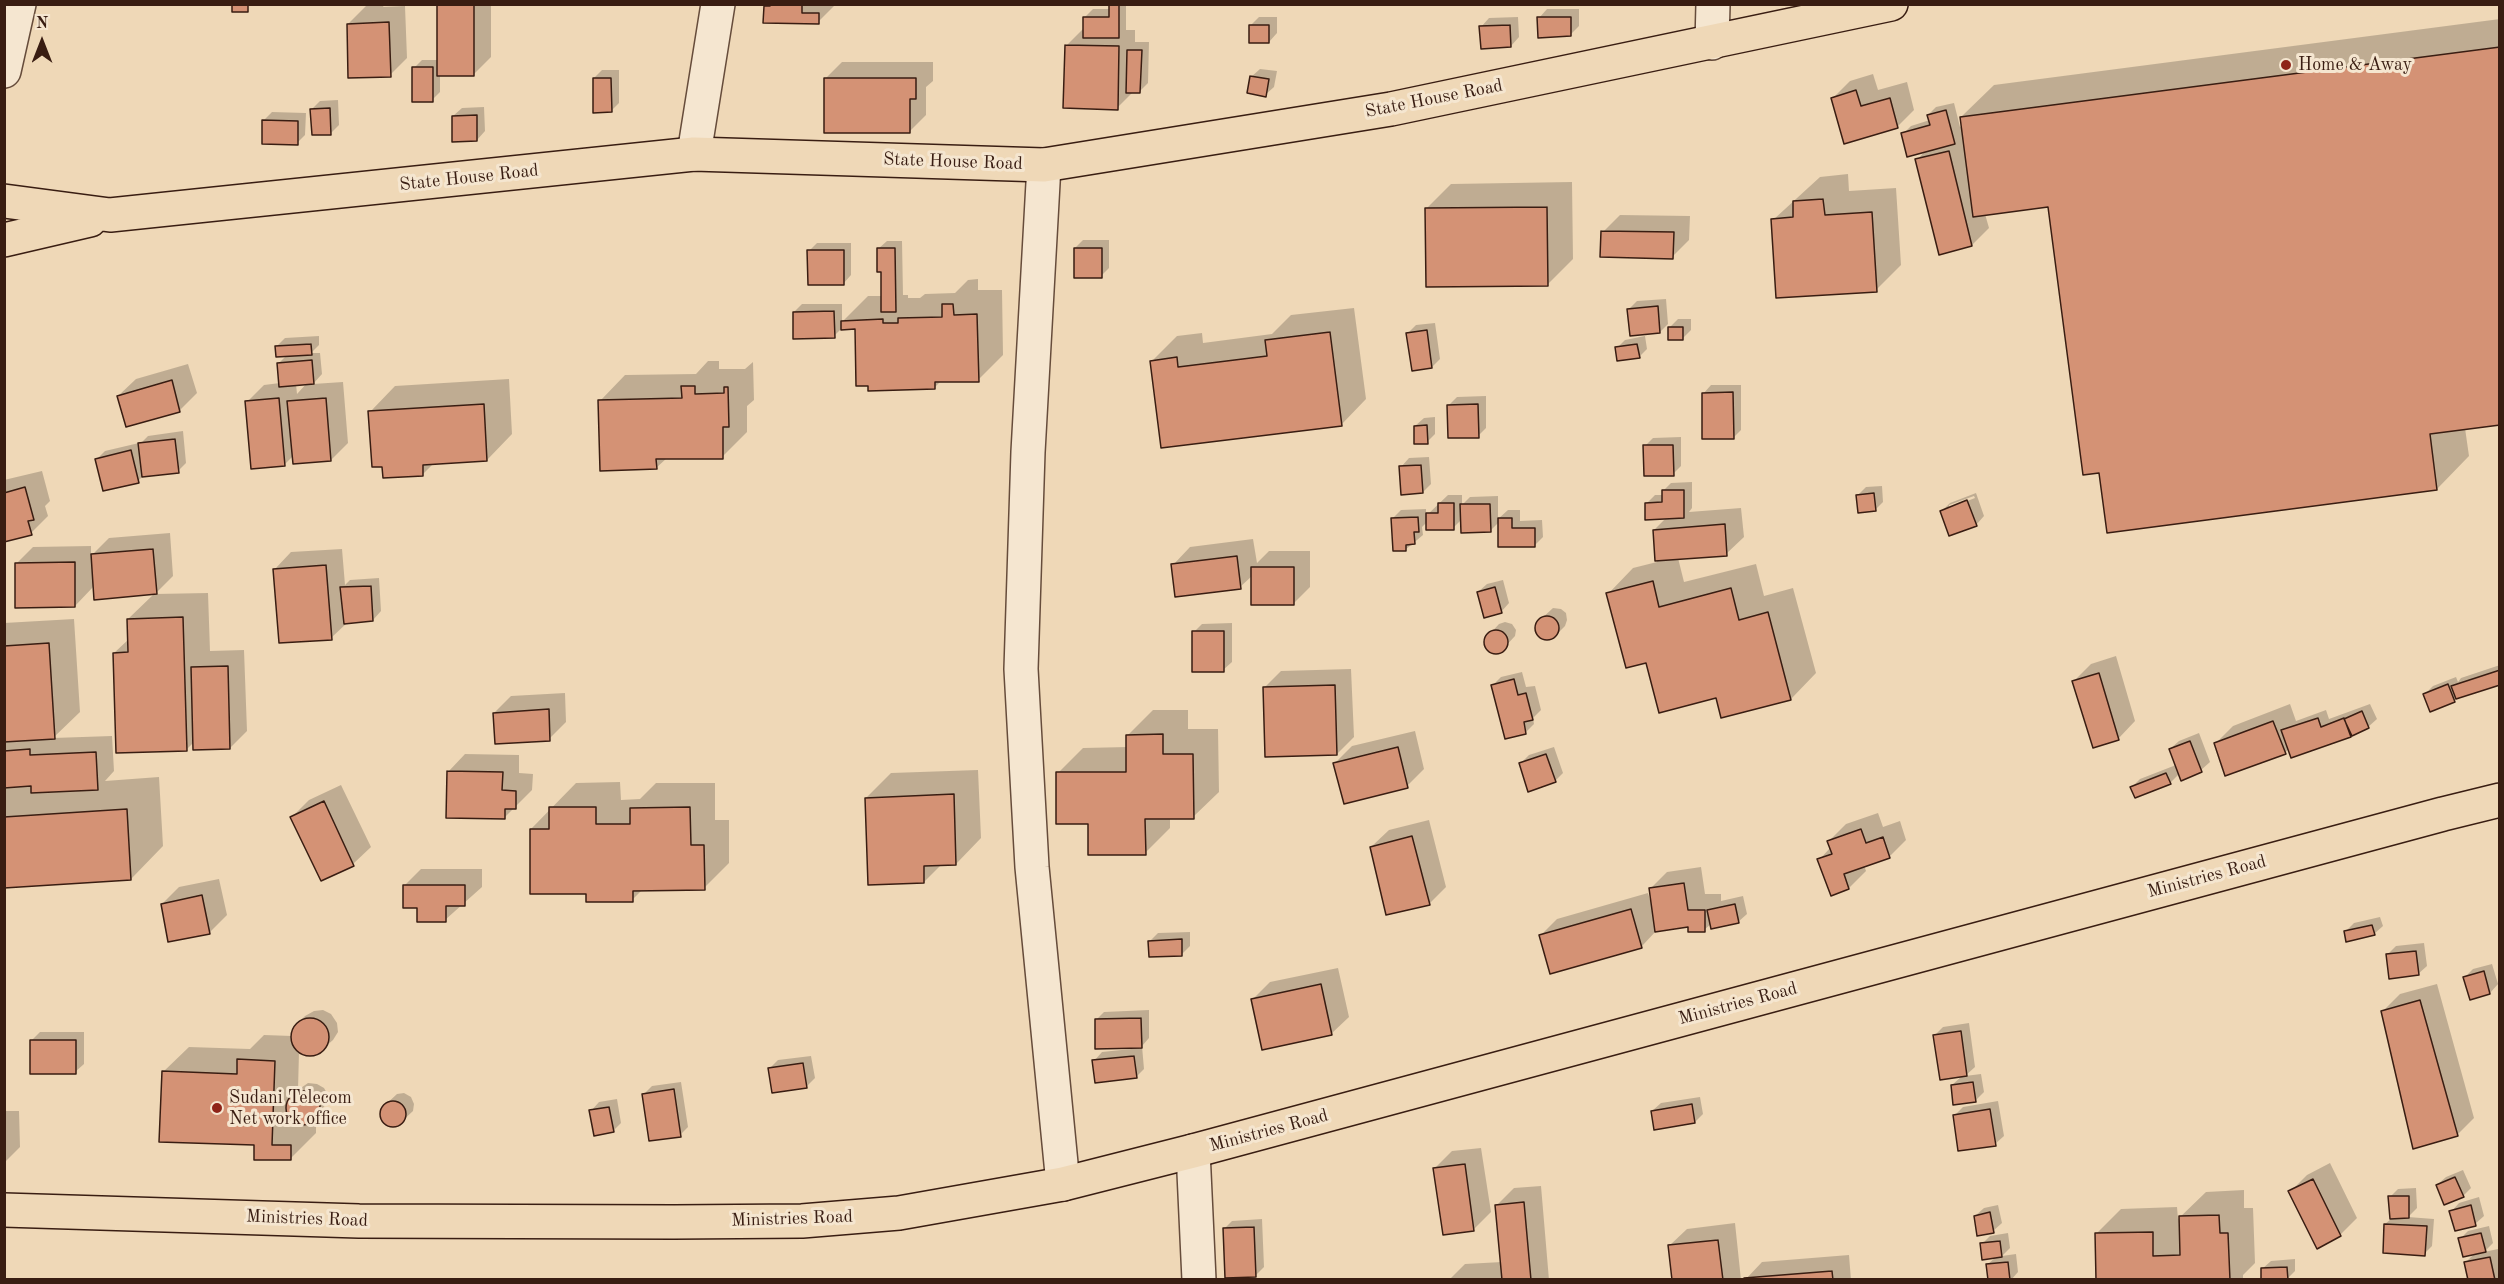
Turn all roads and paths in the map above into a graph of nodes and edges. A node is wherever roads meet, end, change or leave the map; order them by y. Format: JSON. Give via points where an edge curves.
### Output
{"nodes":[{"id":1,"x":19,"y":4,"type":"edge"},
{"id":2,"x":718,"y":4,"type":"edge"},
{"id":3,"x":1713,"y":4,"type":"edge"},
{"id":4,"x":1891,"y":4,"type":"edge"},
{"id":5,"x":1712,"y":43,"type":"junction"},
{"id":6,"x":4,"y":71,"type":"edge"},
{"id":7,"x":694,"y":154,"type":"junction"},
{"id":8,"x":1044,"y":165,"type":"junction"},
{"id":9,"x":4,"y":201,"type":"edge"},
{"id":10,"x":110,"y":215,"type":"junction"},
{"id":11,"x":4,"y":240,"type":"edge"},
{"id":12,"x":2499,"y":800,"type":"edge"},
{"id":13,"x":1193,"y":1151,"type":"junction"},
{"id":14,"x":1063,"y":1184,"type":"junction"},
{"id":15,"x":4,"y":1210,"type":"edge"},
{"id":16,"x":1199,"y":1280,"type":"edge"}],
"edges":[{"from":1,"to":6,"type":"street"},
{"from":2,"to":7,"type":"street"},
{"from":3,"to":5,"type":"street"},
{"from":4,"to":5,"type":"main road","name":"State House Road"},
{"from":5,"to":8,"type":"main road","name":"State House Road","via":[[1391,109]]},
{"from":7,"to":8,"type":"main road","name":"State House Road"},
{"from":7,"to":10,"type":"main road","name":"State House Road"},
{"from":8,"to":14,"type":"street","via":[[1021,669],[1032,867]]},
{"from":9,"to":10,"type":"main road","name":"State House Road"},
{"from":10,"to":11,"type":"main road"},
{"from":12,"to":13,"type":"main road","name":"Ministries Road"},
{"from":13,"to":14,"type":"main road","name":"Ministries Road"},
{"from":13,"to":16,"type":"street"},
{"from":14,"to":15,"type":"main road","name":"Ministries Road","via":[[899,1213],[802,1221],[359,1221]]}]}
